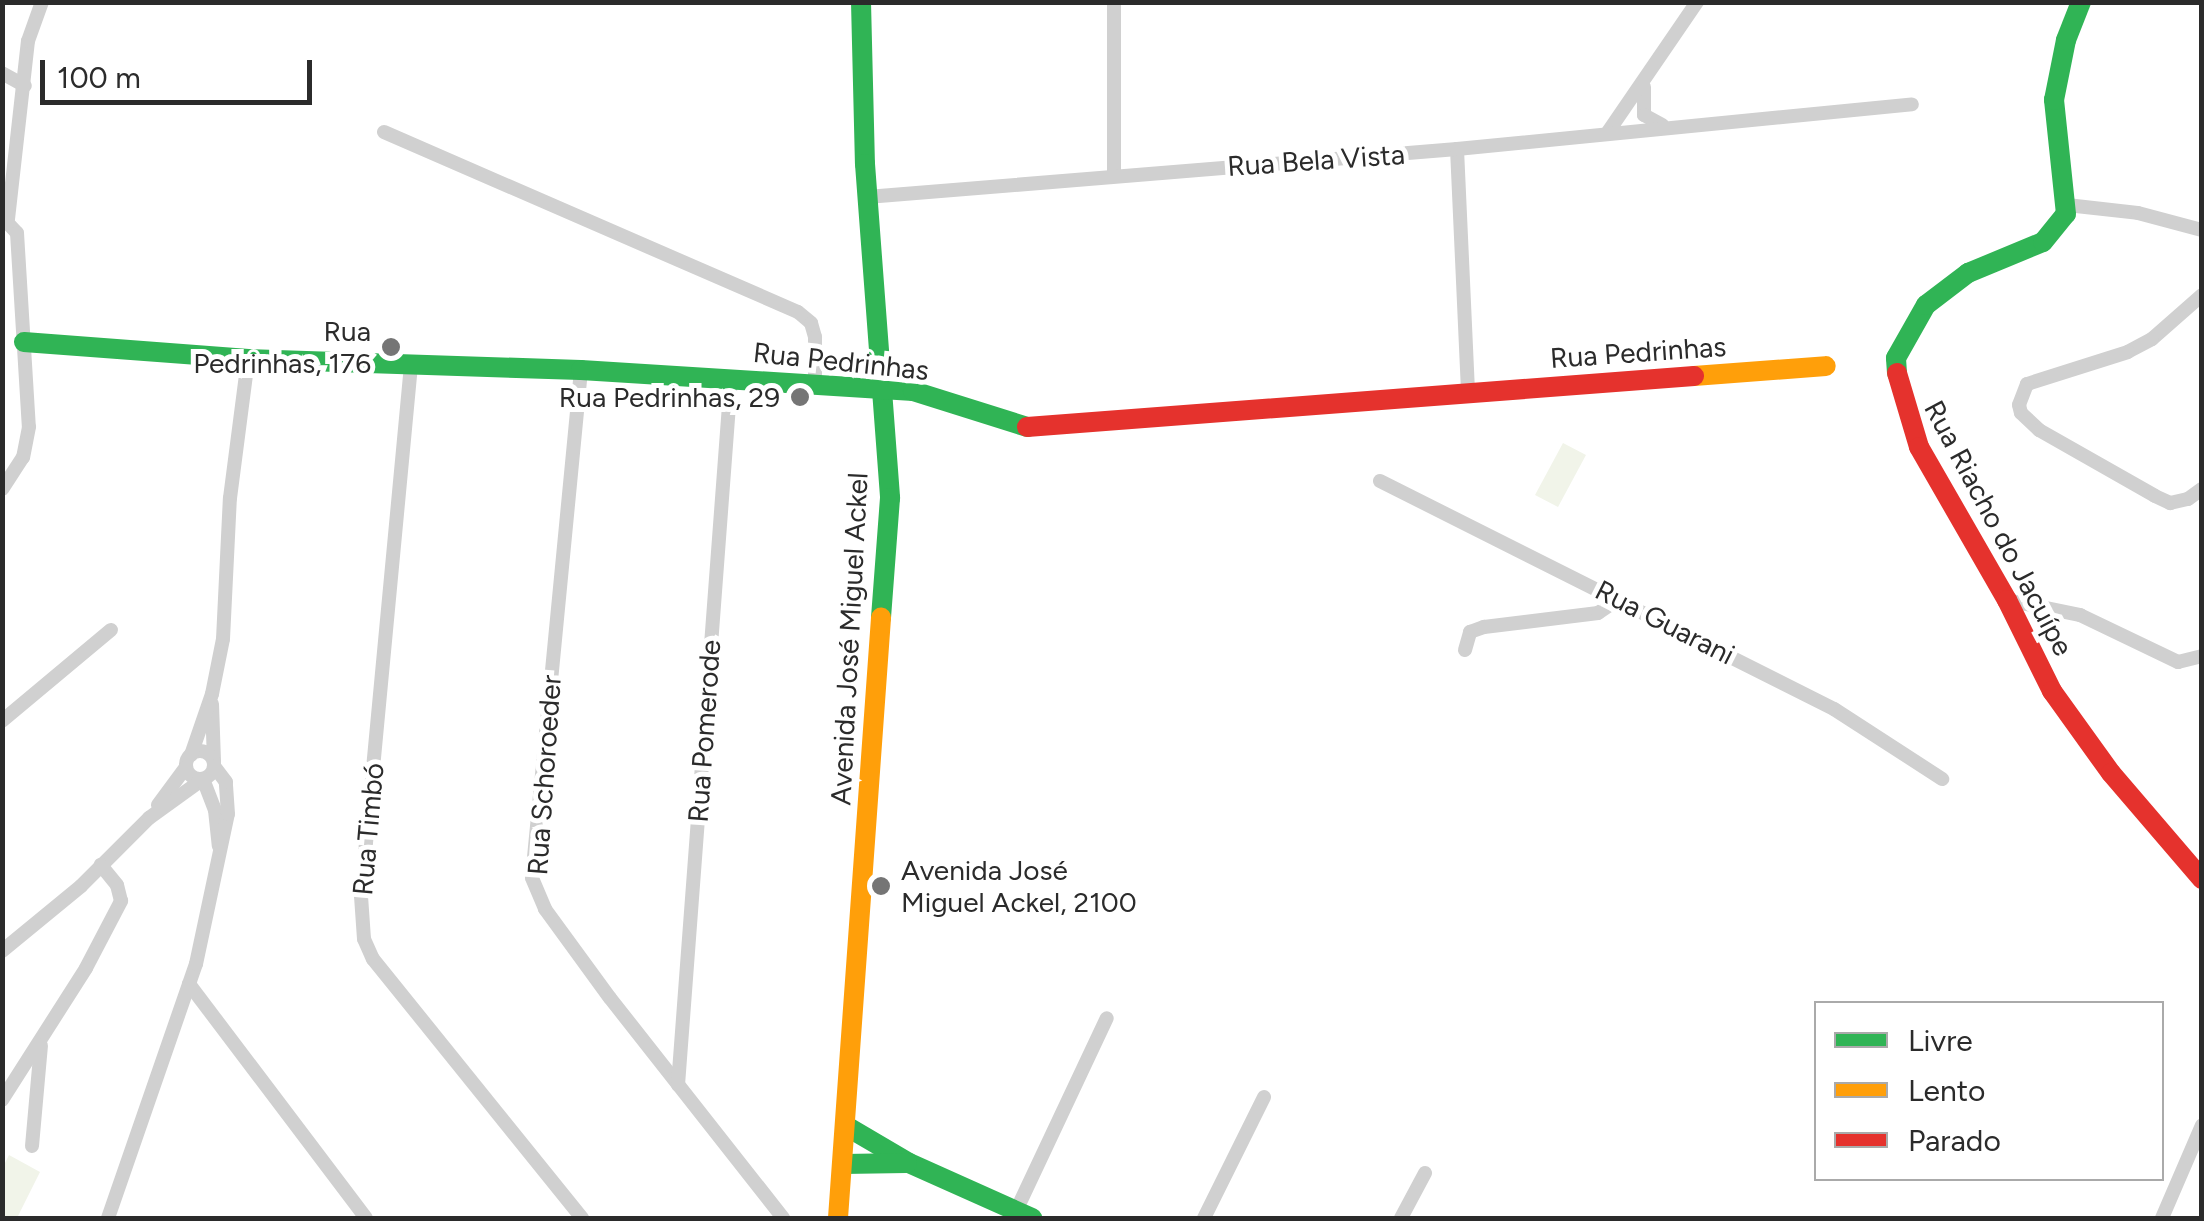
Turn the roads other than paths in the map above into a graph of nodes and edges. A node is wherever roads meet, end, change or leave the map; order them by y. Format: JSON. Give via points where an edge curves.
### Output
{"nodes":[{"id":1,"x":42,"y":2,"type":"edge"},
{"id":2,"x":861,"y":2,"type":"edge"},
{"id":3,"x":1114,"y":2,"type":"edge"},
{"id":4,"x":1697,"y":2,"type":"edge"},
{"id":5,"x":2080,"y":2,"type":"edge"},
{"id":6,"x":2,"y":73,"type":"edge"},
{"id":7,"x":1644,"y":84,"type":"junction"},
{"id":8,"x":25,"y":86,"type":"junction"},
{"id":9,"x":1912,"y":104,"type":"dead end"},
{"id":10,"x":1668,"y":126,"type":"junction"},
{"id":11,"x":384,"y":132,"type":"dead end"},
{"id":12,"x":1608,"y":132,"type":"junction"},
{"id":13,"x":1457,"y":149,"type":"junction"},
{"id":14,"x":1114,"y":175,"type":"junction"},
{"id":15,"x":867,"y":197,"type":"junction"},
{"id":16,"x":2067,"y":205,"type":"junction"},
{"id":17,"x":6,"y":218,"type":"edge"},
{"id":18,"x":2202,"y":230,"type":"edge"},
{"id":19,"x":2202,"y":295,"type":"edge"},
{"id":20,"x":24,"y":342,"type":"junction"},
{"id":21,"x":248,"y":358,"type":"junction"},
{"id":22,"x":410,"y":365,"type":"junction"},
{"id":23,"x":1826,"y":366,"type":"dead end"},
{"id":24,"x":580,"y":370,"type":"junction"},
{"id":25,"x":731,"y":378,"type":"junction"},
{"id":26,"x":815,"y":386,"type":"junction"},
{"id":27,"x":880,"y":389,"type":"junction"},
{"id":28,"x":1468,"y":392,"type":"junction"},
{"id":29,"x":1380,"y":482,"type":"dead end"},
{"id":30,"x":2202,"y":488,"type":"edge"},
{"id":31,"x":2,"y":489,"type":"edge"},
{"id":32,"x":1619,"y":599,"type":"junction"},
{"id":33,"x":2007,"y":600,"type":"junction"},
{"id":34,"x":112,"y":630,"type":"dead end"},
{"id":35,"x":1465,"y":650,"type":"dead end"},
{"id":36,"x":2202,"y":656,"type":"edge"},
{"id":37,"x":212,"y":694,"type":"junction"},
{"id":38,"x":2,"y":721,"type":"edge"},
{"id":39,"x":188,"y":761,"type":"junction"},
{"id":40,"x":214,"y":763,"type":"junction"},
{"id":41,"x":203,"y":779,"type":"junction"},
{"id":42,"x":1942,"y":780,"type":"dead end"},
{"id":43,"x":149,"y":818,"type":"junction"},
{"id":44,"x":220,"y":853,"type":"junction"},
{"id":45,"x":101,"y":865,"type":"junction"},
{"id":46,"x":2200,"y":871,"type":"edge"},
{"id":47,"x":2,"y":952,"type":"edge"},
{"id":48,"x":189,"y":984,"type":"junction"},
{"id":49,"x":1107,"y":1018,"type":"dead end"},
{"id":50,"x":42,"y":1039,"type":"junction"},
{"id":51,"x":678,"y":1085,"type":"junction"},
{"id":52,"x":1264,"y":1097,"type":"dead end"},
{"id":53,"x":2,"y":1100,"type":"edge"},
{"id":54,"x":2202,"y":1125,"type":"edge"},
{"id":55,"x":846,"y":1126,"type":"junction"},
{"id":56,"x":32,"y":1146,"type":"dead end"},
{"id":57,"x":909,"y":1163,"type":"junction"},
{"id":58,"x":843,"y":1164,"type":"junction"},
{"id":59,"x":1425,"y":1173,"type":"dead end"},
{"id":60,"x":1024,"y":1215,"type":"edge"},
{"id":61,"x":108,"y":1218,"type":"edge"},
{"id":62,"x":366,"y":1218,"type":"edge"},
{"id":63,"x":582,"y":1218,"type":"edge"},
{"id":64,"x":783,"y":1218,"type":"edge"},
{"id":65,"x":838,"y":1218,"type":"edge"},
{"id":66,"x":1204,"y":1218,"type":"edge"},
{"id":67,"x":1402,"y":1218,"type":"edge"},
{"id":68,"x":2162,"y":1218,"type":"edge"}],
"edges":[{"from":1,"to":8,"type":"street","via":[[28,41]]},
{"from":2,"to":15,"type":"street","name":"Avenida José Miguel Ackel"},
{"from":3,"to":14,"type":"street"},
{"from":4,"to":7,"type":"street"},
{"from":5,"to":16,"type":"street","via":[[2054,100]]},
{"from":6,"to":8,"type":"street"},
{"from":7,"to":10,"type":"street","via":[[1644,115]]},
{"from":7,"to":12,"type":"street"},
{"from":8,"to":17,"type":"street"},
{"from":9,"to":10,"type":"street","name":"Rua Bela Vista"},
{"from":10,"to":12,"type":"street","name":"Rua Bela Vista"},
{"from":11,"to":26,"type":"street","via":[[798,312],[811,322],[815,337]]},
{"from":12,"to":13,"type":"street","name":"Rua Bela Vista"},
{"from":13,"to":14,"type":"street","name":"Rua Bela Vista"},
{"from":13,"to":28,"type":"street"},
{"from":14,"to":15,"type":"street","name":"Rua Bela Vista"},
{"from":15,"to":27,"type":"street","name":"Avenida José Miguel Ackel"},
{"from":16,"to":18,"type":"street","via":[[2138,213]]},
{"from":16,"to":33,"type":"street","name":"Rua Riacho do Jacuípe","via":[[2061,226],[2043,242],[1944,288],[1911,326],[1896,358],[1905,413],[1919,447]]},
{"from":17,"to":20,"type":"street","via":[[17,232]]},
{"from":19,"to":30,"type":"street","via":[[2152,339],[2028,384],[2019,398],[2021,413],[2039,430],[2170,502]]},
{"from":20,"to":21,"type":"street","name":"Rua Pedrinhas"},
{"from":20,"to":31,"type":"street","via":[[29,427],[23,458]]},
{"from":21,"to":22,"type":"street","name":"Rua Pedrinhas"},
{"from":21,"to":37,"type":"street","via":[[230,498],[223,639]]},
{"from":22,"to":24,"type":"street","name":"Rua Pedrinhas"},
{"from":22,"to":63,"type":"street","name":"Rua Timbó","via":[[361,896],[364,939],[373,959]]},
{"from":23,"to":28,"type":"street","name":"Rua Pedrinhas"},
{"from":24,"to":25,"type":"street","name":"Rua Pedrinhas"},
{"from":24,"to":51,"type":"street","name":"Rua Schoroeder","via":[[532,878],[545,909]]},
{"from":25,"to":26,"type":"street","name":"Rua Pedrinhas"},
{"from":25,"to":51,"type":"street","name":"Rua Pomerode"},
{"from":26,"to":27,"type":"street","name":"Rua Pedrinhas"},
{"from":27,"to":28,"type":"street","name":"Rua Pedrinhas","via":[[926,394],[1025,428]]},
{"from":27,"to":55,"type":"street","name":"Avenida José Miguel Ackel","via":[[890,498]]},
{"from":29,"to":32,"type":"street","name":"Rua Guarani"},
{"from":32,"to":35,"type":"street","via":[[1598,613],[1470,632]]},
{"from":32,"to":42,"type":"street","name":"Rua Guarani","via":[[1834,709]]},
{"from":33,"to":36,"type":"street","via":[[2080,615],[2178,662]]},
{"from":33,"to":46,"type":"street","name":"Rua Riacho do Jacuípe","via":[[2078,730]]},
{"from":34,"to":38,"type":"street"},
{"from":37,"to":39,"type":"street"},
{"from":37,"to":40,"type":"street"},
{"from":39,"to":40,"type":"street","via":[[204,752]]},
{"from":39,"to":41,"type":"street","via":[[190,775]]},
{"from":39,"to":43,"type":"street"},
{"from":40,"to":41,"type":"street"},
{"from":40,"to":44,"type":"street","via":[[226,782]]},
{"from":41,"to":43,"type":"street"},
{"from":41,"to":44,"type":"street"},
{"from":43,"to":45,"type":"street"},
{"from":44,"to":48,"type":"street"},
{"from":45,"to":47,"type":"street"},
{"from":45,"to":50,"type":"street","via":[[121,901]]},
{"from":48,"to":61,"type":"street"},
{"from":48,"to":62,"type":"street"},
{"from":49,"to":60,"type":"street"},
{"from":50,"to":53,"type":"street"},
{"from":50,"to":56,"type":"street"},
{"from":51,"to":64,"type":"street","name":"Rua Schoroeder"},
{"from":52,"to":66,"type":"street"},
{"from":54,"to":68,"type":"street"},
{"from":55,"to":57,"type":"street"},
{"from":55,"to":58,"type":"street","name":"Avenida José Miguel Ackel"},
{"from":57,"to":58,"type":"street"},
{"from":57,"to":60,"type":"street"},
{"from":58,"to":65,"type":"street","name":"Avenida José Miguel Ackel"},
{"from":59,"to":67,"type":"street"}]}
